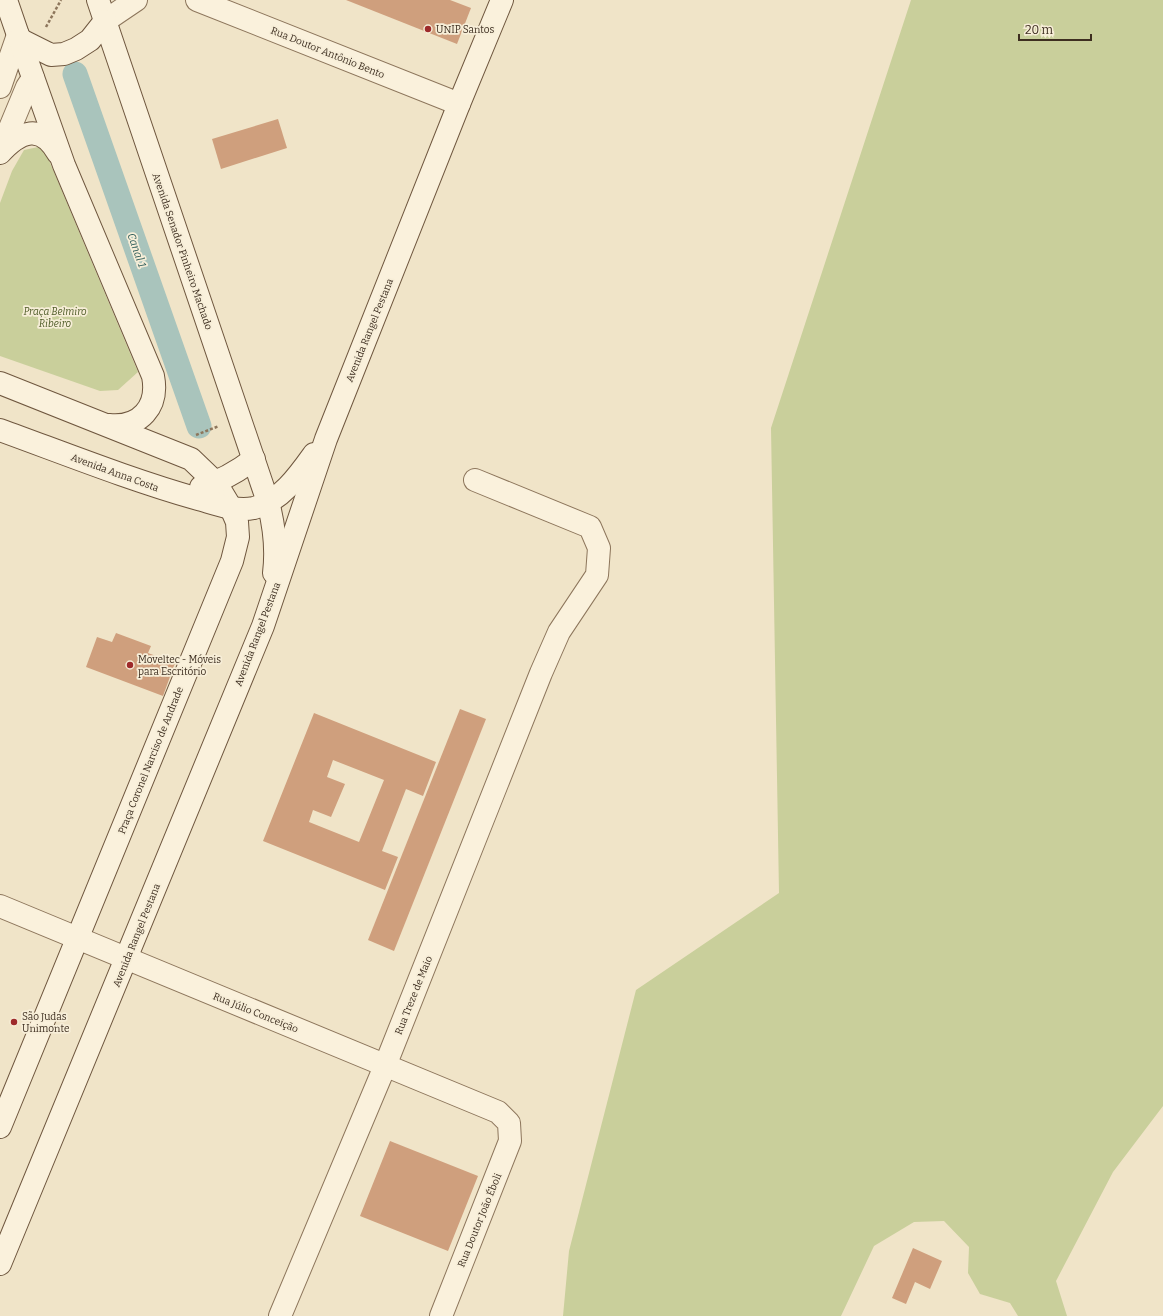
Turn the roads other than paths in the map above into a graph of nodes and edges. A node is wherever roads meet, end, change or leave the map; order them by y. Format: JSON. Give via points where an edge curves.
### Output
{"nodes":[{"id":1,"x":6,"y":0,"type":"edge"},
{"id":2,"x":98,"y":0,"type":"edge"},
{"id":3,"x":136,"y":0,"type":"edge"},
{"id":4,"x":197,"y":0,"type":"edge"},
{"id":5,"x":502,"y":0,"type":"edge"},
{"id":6,"x":105,"y":21,"type":"junction"},
{"id":7,"x":18,"y":37,"type":"junction"},
{"id":8,"x":51,"y":55,"type":"junction"},
{"id":9,"x":33,"y":78,"type":"junction"},
{"id":10,"x":0,"y":86,"type":"edge"},
{"id":11,"x":459,"y":104,"type":"junction"},
{"id":12,"x":0,"y":152,"type":"edge"},
{"id":13,"x":64,"y":165,"type":"junction"},
{"id":14,"x":0,"y":383,"type":"edge"},
{"id":15,"x":109,"y":426,"type":"junction"},
{"id":16,"x":0,"y":430,"type":"edge"},
{"id":17,"x":326,"y":439,"type":"junction"},
{"id":18,"x":254,"y":459,"type":"junction"},
{"id":19,"x":475,"y":480,"type":"dead end"},
{"id":20,"x":216,"y":483,"type":"junction"},
{"id":21,"x":169,"y":491,"type":"junction"},
{"id":22,"x":268,"y":502,"type":"junction"},
{"id":23,"x":232,"y":508,"type":"junction"},
{"id":24,"x":270,"y":604,"type":"junction"},
{"id":25,"x":0,"y":906,"type":"edge"},
{"id":26,"x":78,"y":938,"type":"junction"},
{"id":27,"x":126,"y":958,"type":"junction"},
{"id":28,"x":385,"y":1066,"type":"junction"},
{"id":29,"x":509,"y":1123,"type":"joint"},
{"id":30,"x":0,"y":1128,"type":"edge"},
{"id":31,"x":0,"y":1264,"type":"edge"},
{"id":32,"x":280,"y":1316,"type":"edge"},
{"id":33,"x":441,"y":1316,"type":"edge"}],
"edges":[{"from":1,"to":7,"type":"main road"},
{"from":2,"to":6,"type":"main road","name":"Avenida Senador Pinheiro Machado"},
{"from":3,"to":6,"type":"main road"},
{"from":4,"to":11,"type":"main road","name":"Rua Doutor Antônio Bento"},
{"from":5,"to":11,"type":"main road","name":"Avenida Rangel Pestana"},
{"from":6,"to":8,"type":"main road","via":[[90,40],[76,49],[64,54]]},
{"from":6,"to":18,"type":"main road","name":"Avenida Senador Pinheiro Machado"},
{"from":7,"to":8,"type":"main road"},
{"from":7,"to":9,"type":"main road"},
{"from":7,"to":10,"type":"main road"},
{"from":8,"to":9,"type":"main road"},
{"from":9,"to":12,"type":"main road"},
{"from":9,"to":13,"type":"main road"},
{"from":11,"to":17,"type":"main road","name":"Avenida Rangel Pestana"},
{"from":12,"to":13,"type":"main road","via":[[14,139],[39,134],[55,148]]},
{"from":13,"to":15,"type":"main road","via":[[155,385],[152,402],[142,417],[127,425]]},
{"from":14,"to":15,"type":"main road"},
{"from":15,"to":20,"type":"main road","via":[[190,458]]},
{"from":16,"to":21,"type":"main road","name":"Avenida Anna Costa"},
{"from":17,"to":22,"type":"main road","name":"Avenida Anna Costa","via":[[295,480],[280,495]]},
{"from":17,"to":24,"type":"main road","name":"Avenida Rangel Pestana"},
{"from":18,"to":20,"type":"main road","via":[[238,472]]},
{"from":18,"to":22,"type":"main road","name":"Avenida Senador Pinheiro Machado"},
{"from":19,"to":28,"type":"main road","name":"Rua Treze de Maio","via":[[590,527],[599,548],[597,575],[559,632],[541,673]]},
{"from":20,"to":21,"type":"main road","via":[[189,491]]},
{"from":20,"to":23,"type":"main road"},
{"from":21,"to":23,"type":"main road","name":"Avenida Anna Costa"},
{"from":22,"to":23,"type":"main road","name":"Avenida Anna Costa","via":[[252,508]]},
{"from":22,"to":24,"type":"main road","name":"Avenida Senador Pinheiro Machado","via":[[276,559]]},
{"from":23,"to":26,"type":"main road","name":"Praça Coronel Narciso de Andrade","via":[[237,522],[238,537],[232,561]]},
{"from":24,"to":27,"type":"main road","name":"Avenida Rangel Pestana"},
{"from":25,"to":26,"type":"main road","name":"Rua Júlio Conceição"},
{"from":26,"to":27,"type":"main road","name":"Rua Júlio Conceição"},
{"from":26,"to":30,"type":"main road"},
{"from":27,"to":28,"type":"main road","name":"Rua Júlio Conceição"},
{"from":27,"to":31,"type":"main road","name":"Avenida Rangel Pestana"},
{"from":28,"to":29,"type":"main road","name":"Rua Júlio Conceição","via":[[498,1112]]},
{"from":28,"to":32,"type":"main road","name":"Rua Treze de Maio"},
{"from":29,"to":33,"type":"main road","name":"Rua Doutor João Éboli","via":[[510,1141]]}]}
